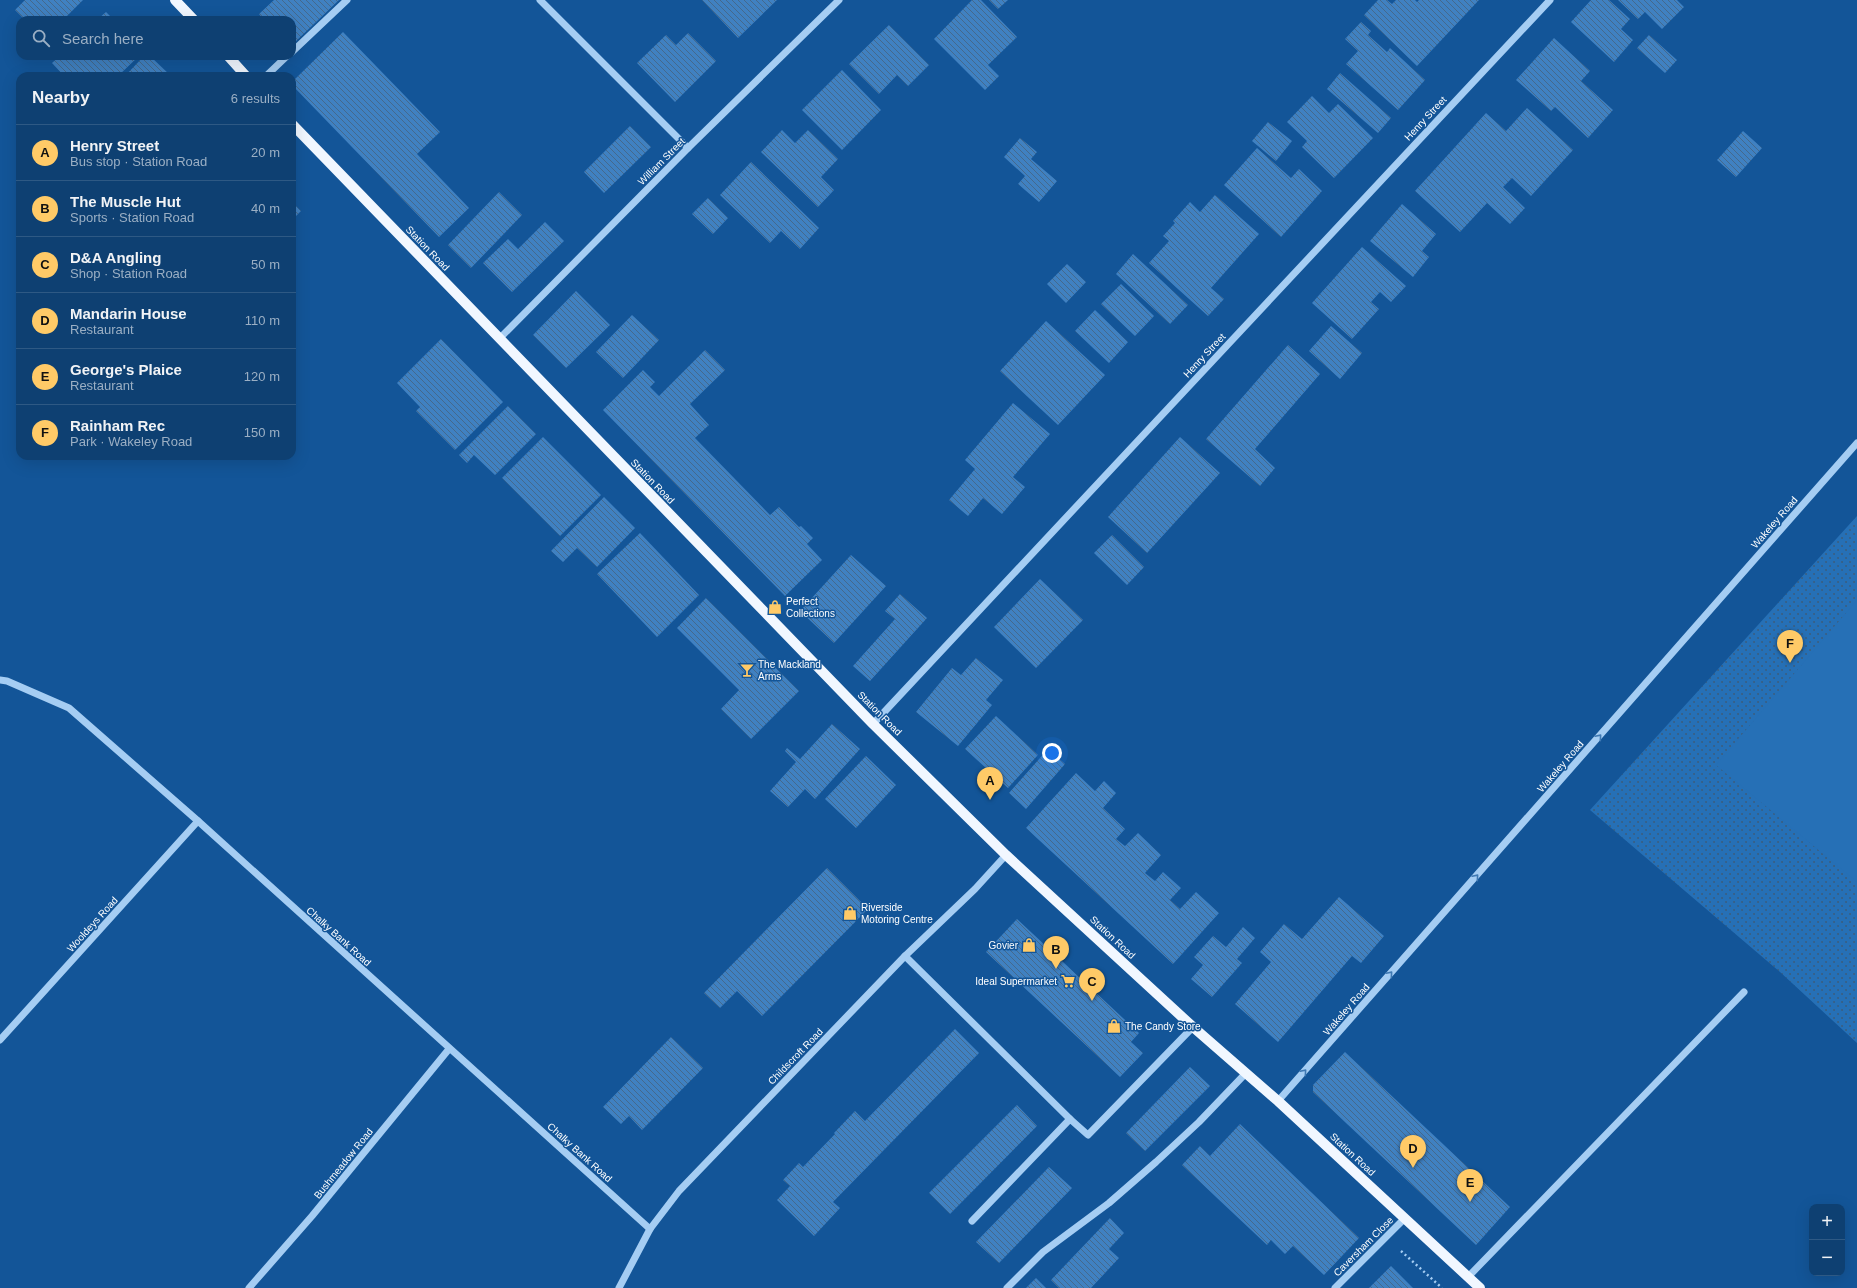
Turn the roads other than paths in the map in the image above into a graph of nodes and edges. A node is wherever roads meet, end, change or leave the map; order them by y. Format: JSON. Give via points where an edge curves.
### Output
{"nodes":[{"id":1,"x":175,"y":0,"type":"edge"},
{"id":2,"x":347,"y":0,"type":"edge"},
{"id":3,"x":540,"y":0,"type":"edge"},
{"id":4,"x":839,"y":0,"type":"edge"},
{"id":5,"x":1550,"y":0,"type":"edge"},
{"id":6,"x":190,"y":16,"type":"edge"},
{"id":7,"x":296,"y":48,"type":"edge"},
{"id":8,"x":232,"y":60,"type":"edge"},
{"id":9,"x":283,"y":60,"type":"edge"},
{"id":10,"x":242,"y":72,"type":"edge"},
{"id":11,"x":270,"y":72,"type":"edge"},
{"id":12,"x":296,"y":128,"type":"edge"},
{"id":13,"x":688,"y":148,"type":"junction"},
{"id":14,"x":499,"y":339,"type":"junction"},
{"id":15,"x":1857,"y":443,"type":"edge"},
{"id":16,"x":0,"y":680,"type":"edge"},
{"id":17,"x":873,"y":724,"type":"junction"},
{"id":18,"x":198,"y":821,"type":"junction"},
{"id":19,"x":1006,"y":855,"type":"junction"},
{"id":20,"x":905,"y":956,"type":"junction"},
{"id":21,"x":1744,"y":992,"type":"dead end"},
{"id":22,"x":1193,"y":1027,"type":"junction"},
{"id":23,"x":0,"y":1040,"type":"edge"},
{"id":24,"x":449,"y":1049,"type":"junction"},
{"id":25,"x":1246,"y":1073,"type":"junction"},
{"id":26,"x":1278,"y":1101,"type":"junction"},
{"id":27,"x":1070,"y":1118,"type":"junction"},
{"id":28,"x":1405,"y":1218,"type":"junction"},
{"id":29,"x":972,"y":1222,"type":"dead end"},
{"id":30,"x":650,"y":1229,"type":"junction"},
{"id":31,"x":1468,"y":1277,"type":"junction"},
{"id":32,"x":249,"y":1288,"type":"edge"},
{"id":33,"x":619,"y":1288,"type":"edge"},
{"id":34,"x":1007,"y":1288,"type":"edge"},
{"id":35,"x":1335,"y":1288,"type":"edge"},
{"id":36,"x":1480,"y":1288,"type":"edge"}],
"edges":[{"from":1,"to":6,"type":"main road"},
{"from":2,"to":7,"type":"street"},
{"from":3,"to":13,"type":"street"},
{"from":4,"to":13,"type":"street","name":"William Street"},
{"from":5,"to":17,"type":"street","name":"Henry Street"},
{"from":8,"to":10,"type":"main road"},
{"from":9,"to":11,"type":"street"},
{"from":12,"to":14,"type":"main road","name":"Station Road"},
{"from":13,"to":14,"type":"street","name":"William Street"},
{"from":14,"to":17,"type":"main road","name":"Station Road"},
{"from":26,"to":15,"type":"street","name":"Wakeley Road","one_way":true},
{"from":16,"to":18,"type":"street","name":"Chalky Bank Road","via":[[69,708]]},
{"from":17,"to":19,"type":"main road","name":"Station Road"},
{"from":18,"to":23,"type":"street","name":"Wooldeys Road"},
{"from":18,"to":24,"type":"street","name":"Chalky Bank Road"},
{"from":19,"to":20,"type":"street","name":"Childscroft Road"},
{"from":19,"to":22,"type":"main road","name":"Station Road"},
{"from":20,"to":27,"type":"street"},
{"from":20,"to":30,"type":"street","name":"Childscroft Road","via":[[684,1185]]},
{"from":21,"to":31,"type":"street"},
{"from":22,"to":25,"type":"main road","name":"Station Road"},
{"from":22,"to":27,"type":"street","via":[[1088,1135]]},
{"from":24,"to":30,"type":"street","name":"Chalky Bank Road"},
{"from":24,"to":32,"type":"street","name":"Bushmeadow Road","via":[[312,1216]]},
{"from":25,"to":26,"type":"main road","name":"Station Road"},
{"from":25,"to":34,"type":"street","via":[[1156,1162],[1109,1203],[1043,1252]]},
{"from":26,"to":28,"type":"main road","name":"Station Road"},
{"from":27,"to":29,"type":"street"},
{"from":28,"to":31,"type":"main road","name":"Station Road"},
{"from":28,"to":35,"type":"street","name":"Caversham Close"},
{"from":30,"to":33,"type":"street","name":"Childscroft Road"},
{"from":31,"to":36,"type":"main road","name":"Station Road"}]}
